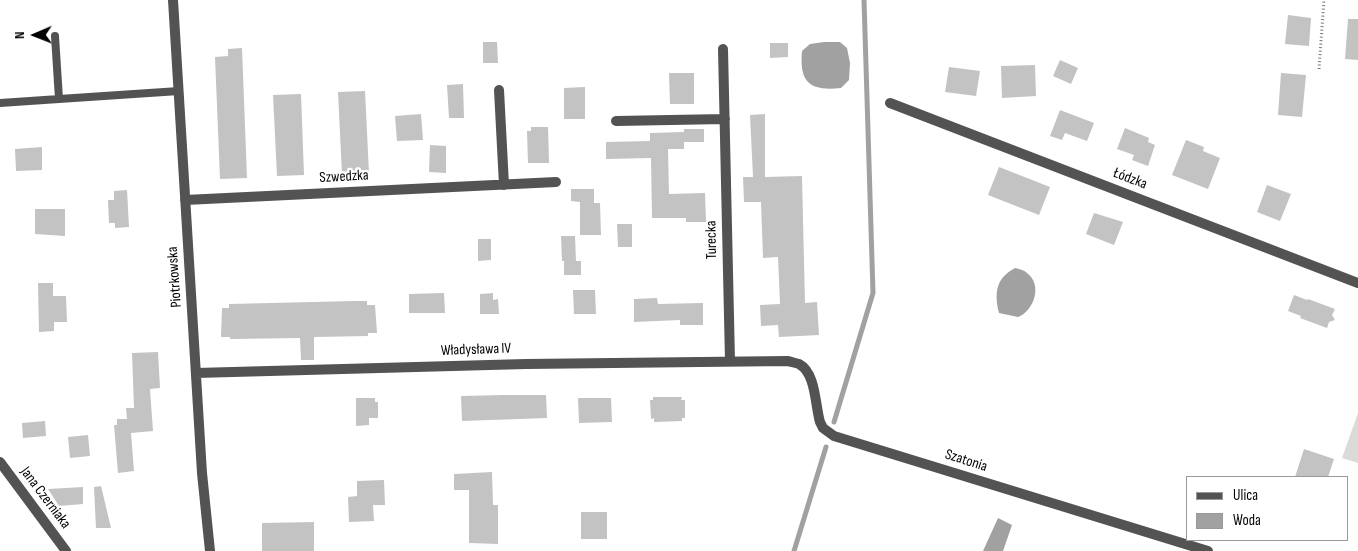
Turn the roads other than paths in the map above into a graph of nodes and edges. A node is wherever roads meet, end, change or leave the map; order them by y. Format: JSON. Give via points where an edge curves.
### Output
{"nodes":[{"id":1,"x":173,"y":0,"type":"edge"},
{"id":2,"x":55,"y":36,"type":"dead end"},
{"id":3,"x":723,"y":49,"type":"dead end"},
{"id":4,"x":499,"y":90,"type":"dead end"},
{"id":5,"x":178,"y":91,"type":"junction"},
{"id":6,"x":59,"y":100,"type":"junction"},
{"id":7,"x":0,"y":103,"type":"edge"},
{"id":8,"x":890,"y":103,"type":"dead end"},
{"id":9,"x":724,"y":119,"type":"junction"},
{"id":10,"x":616,"y":121,"type":"dead end"},
{"id":11,"x":556,"y":182,"type":"dead end"},
{"id":12,"x":504,"y":185,"type":"junction"},
{"id":13,"x":185,"y":200,"type":"junction"},
{"id":14,"x":1358,"y":283,"type":"edge"},
{"id":15,"x":730,"y":360,"type":"junction"},
{"id":16,"x":758,"y":361,"type":"joint"},
{"id":17,"x":196,"y":373,"type":"junction"},
{"id":18,"x":0,"y":462,"type":"edge"},
{"id":19,"x":66,"y":551,"type":"edge"},
{"id":20,"x":210,"y":551,"type":"edge"},
{"id":21,"x":1208,"y":551,"type":"edge"}],
"edges":[{"from":1,"to":5,"type":"street","name":"Piotrkowska"},
{"from":2,"to":6,"type":"lane"},
{"from":3,"to":9,"type":"street","name":"Turecka"},
{"from":4,"to":12,"type":"street"},
{"from":5,"to":6,"type":"lane"},
{"from":5,"to":13,"type":"street","name":"Piotrkowska"},
{"from":6,"to":7,"type":"lane"},
{"from":8,"to":14,"type":"street","name":"Łódzka"},
{"from":9,"to":10,"type":"street"},
{"from":9,"to":15,"type":"street","name":"Turecka"},
{"from":11,"to":12,"type":"street","name":"Szwedzka"},
{"from":12,"to":13,"type":"street","name":"Szwedzka"},
{"from":13,"to":17,"type":"street","name":"Piotrkowska"},
{"from":15,"to":16,"type":"street","name":"Władysława IV"},
{"from":15,"to":17,"type":"street","name":"Władysława IV"},
{"from":16,"to":21,"type":"street","name":"Szatonia","via":[[788,361],[807,371],[820,422],[834,436]]},
{"from":17,"to":20,"type":"street","name":"Piotrkowska"},
{"from":18,"to":19,"type":"street","name":"Jana Czerniaka"}]}
